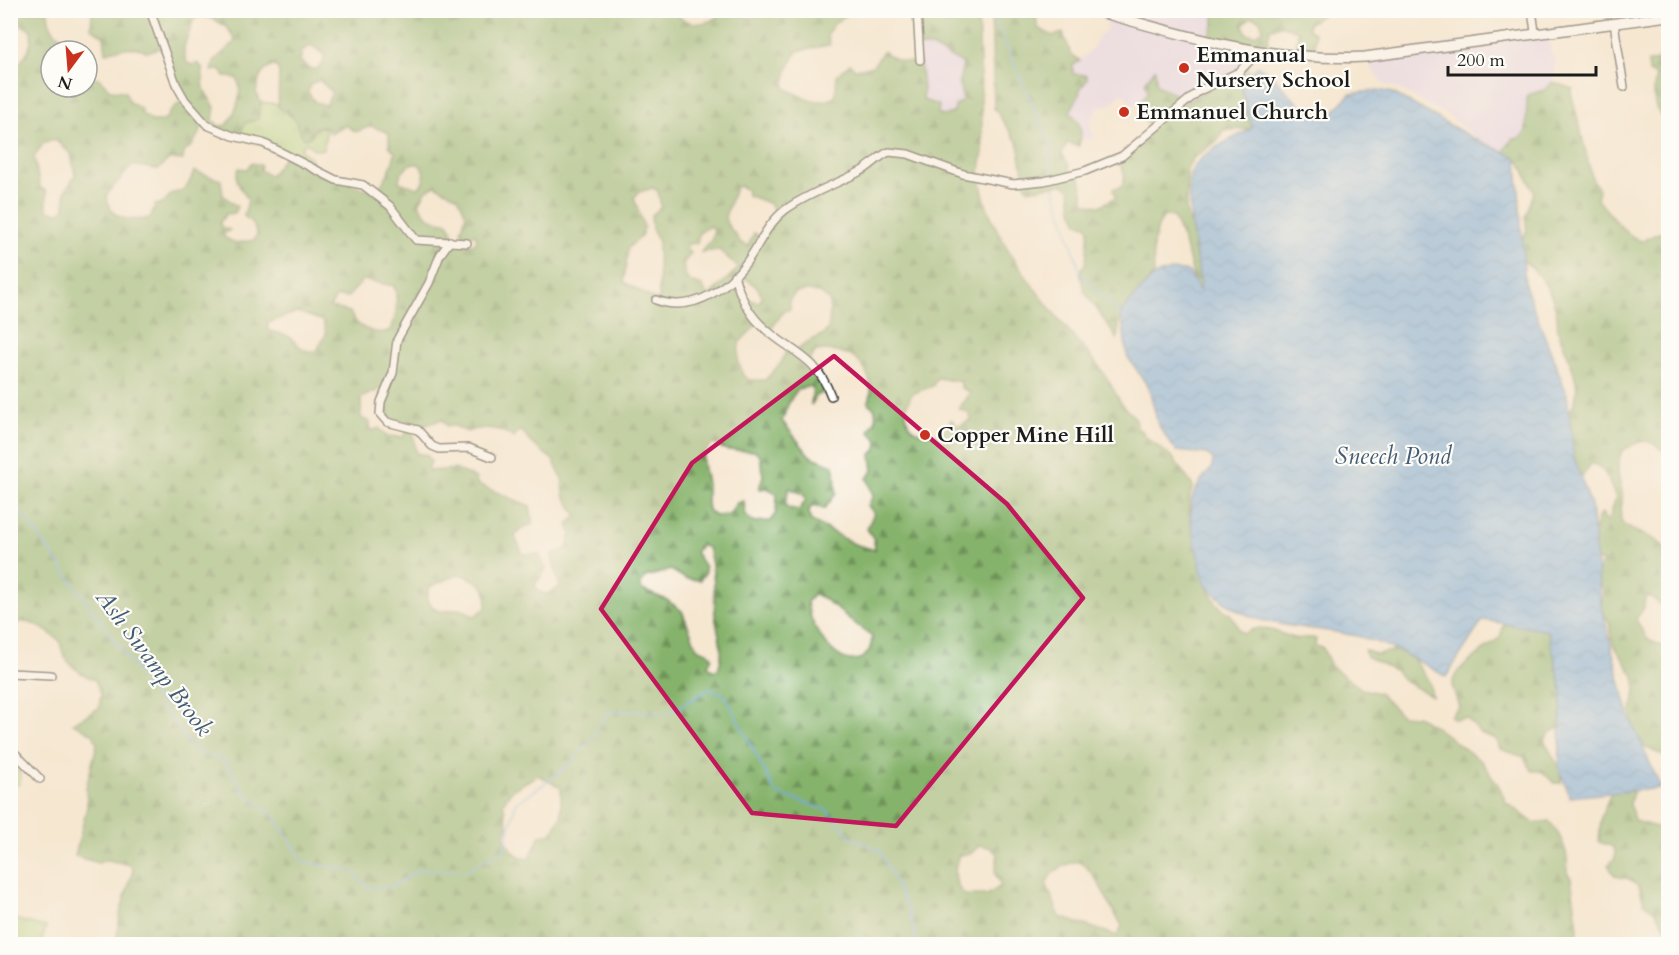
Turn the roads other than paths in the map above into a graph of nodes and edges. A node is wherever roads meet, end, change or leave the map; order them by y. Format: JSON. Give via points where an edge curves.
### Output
{"nodes":[{"id":1,"x":150,"y":10,"type":"edge"},
{"id":2,"x":917,"y":10,"type":"edge"},
{"id":3,"x":1093,"y":10,"type":"edge"},
{"id":4,"x":1532,"y":10,"type":"edge"},
{"id":5,"x":1668,"y":16,"type":"edge"},
{"id":6,"x":1614,"y":23,"type":"junction"},
{"id":7,"x":1535,"y":32,"type":"junction"},
{"id":8,"x":1257,"y":53,"type":"junction"},
{"id":9,"x":920,"y":60,"type":"dead end"},
{"id":10,"x":1624,"y":87,"type":"dead end"},
{"id":11,"x":450,"y":241,"type":"junction"},
{"id":12,"x":466,"y":243,"type":"dead end"},
{"id":13,"x":734,"y":275,"type":"junction"},
{"id":14,"x":656,"y":300,"type":"dead end"},
{"id":15,"x":831,"y":396,"type":"dead end"},
{"id":16,"x":492,"y":457,"type":"dead end"},
{"id":17,"x":10,"y":673,"type":"edge"},
{"id":18,"x":51,"y":675,"type":"dead end"},
{"id":19,"x":10,"y":748,"type":"edge"},
{"id":20,"x":40,"y":779,"type":"dead end"}],
"edges":[{"from":1,"to":11,"type":"street","via":[[176,84],[207,125],[268,145],[336,180],[363,185],[390,206],[416,240]]},
{"from":2,"to":9,"type":"street"},
{"from":3,"to":8,"type":"main road"},
{"from":4,"to":7,"type":"street"},
{"from":5,"to":6,"type":"main road"},
{"from":6,"to":7,"type":"main road"},
{"from":6,"to":10,"type":"street"},
{"from":7,"to":8,"type":"main road","via":[[1365,57]]},
{"from":8,"to":13,"type":"street","via":[[1239,72],[1199,91],[1122,156],[1044,182],[1013,184],[963,174],[902,152],[884,154],[865,169],[786,210],[769,226],[750,258]]},
{"from":11,"to":12,"type":"street"},
{"from":11,"to":16,"type":"street","via":[[397,340],[393,374],[380,414],[387,422],[418,430],[439,449],[469,448]]},
{"from":13,"to":14,"type":"street","via":[[719,290],[690,304]]},
{"from":13,"to":15,"type":"street","via":[[742,298],[757,320],[811,363],[823,376]]},
{"from":17,"to":18,"type":"street"},
{"from":19,"to":20,"type":"street"}]}
